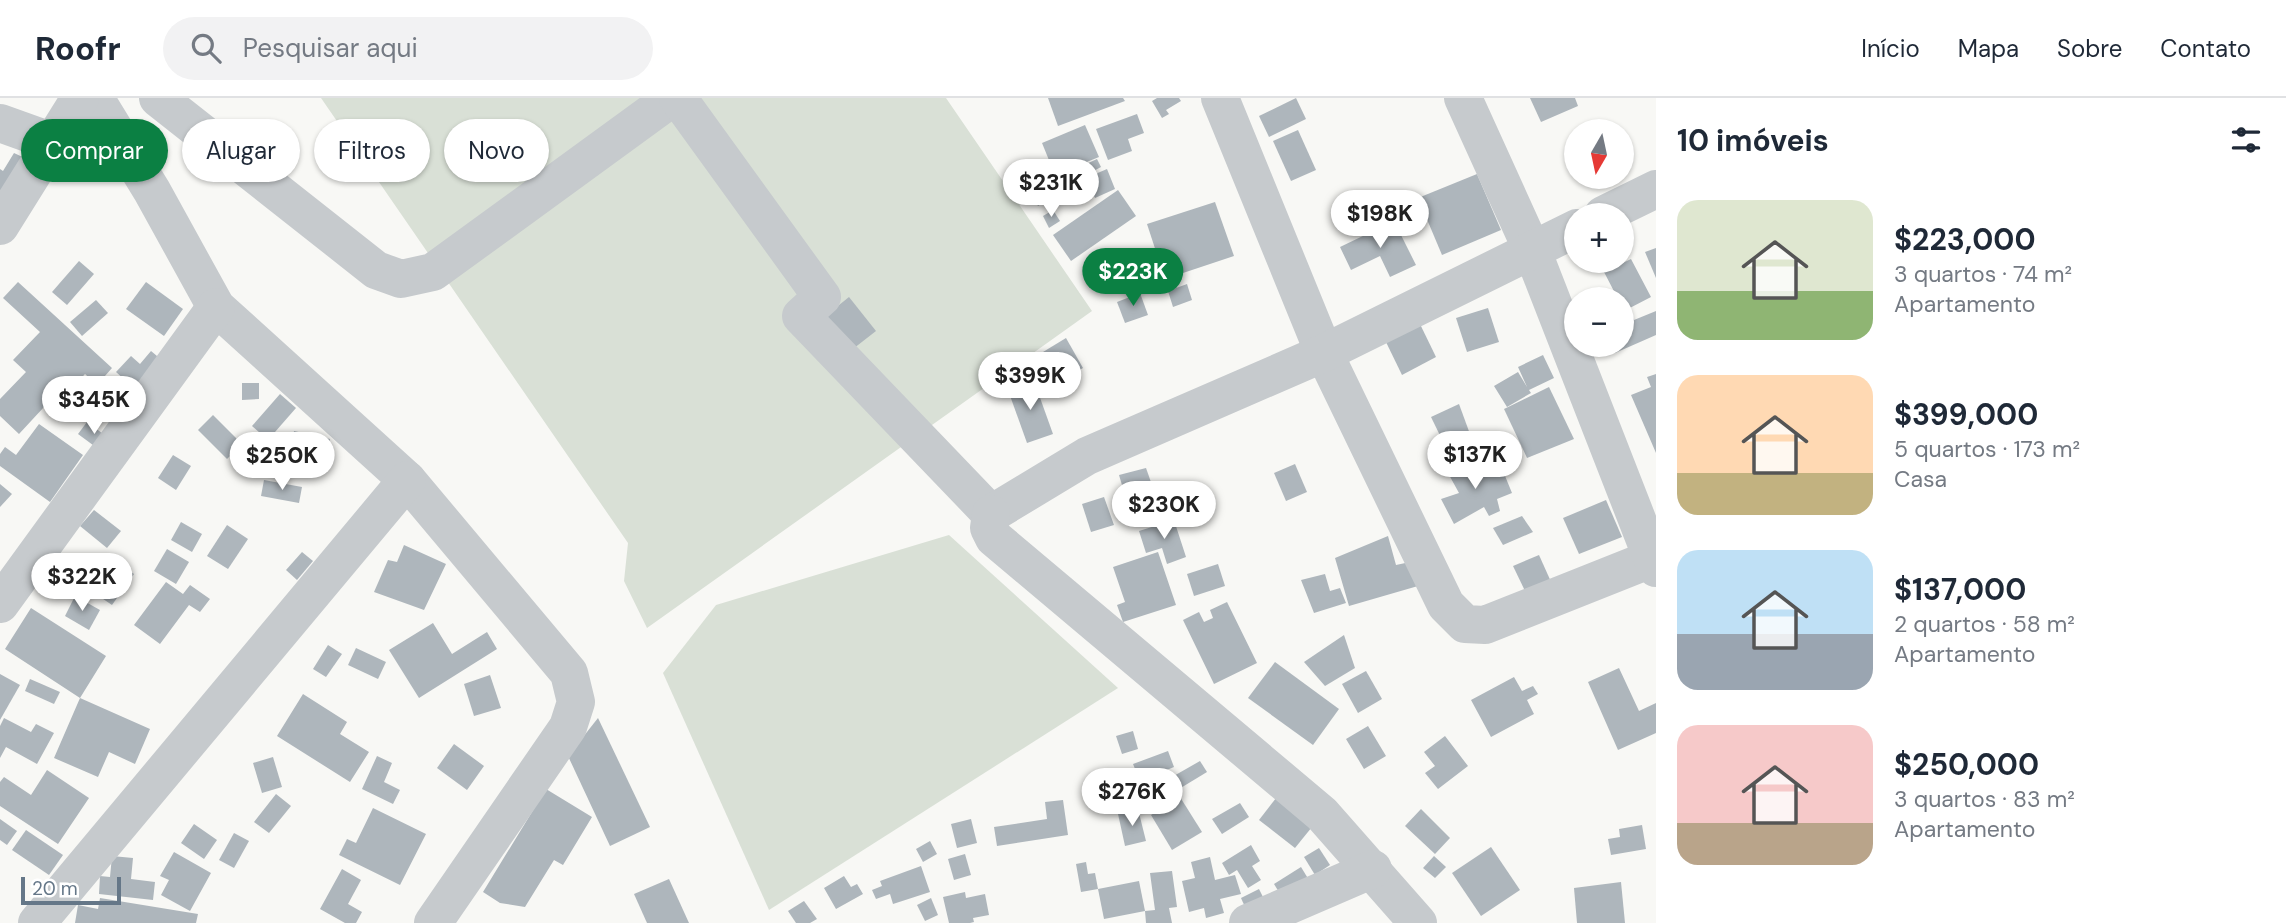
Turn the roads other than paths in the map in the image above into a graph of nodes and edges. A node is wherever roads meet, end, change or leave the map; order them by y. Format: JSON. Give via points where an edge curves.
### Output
{"nodes":[{"id":1,"x":80,"y":98,"type":"edge"},
{"id":2,"x":95,"y":98,"type":"edge"},
{"id":3,"x":158,"y":98,"type":"edge"},
{"id":4,"x":672,"y":98,"type":"edge"},
{"id":5,"x":678,"y":98,"type":"edge"},
{"id":6,"x":1220,"y":98,"type":"edge"},
{"id":7,"x":1463,"y":98,"type":"edge"},
{"id":8,"x":67,"y":119,"type":"edge"},
{"id":9,"x":0,"y":123,"type":"edge"},
{"id":10,"x":21,"y":131,"type":"edge"},
{"id":11,"x":27,"y":182,"type":"edge"},
{"id":12,"x":1656,"y":189,"type":"edge"},
{"id":13,"x":1627,"y":203,"type":"edge"},
{"id":14,"x":0,"y":226,"type":"edge"},
{"id":15,"x":1564,"y":234,"type":"edge"},
{"id":16,"x":1532,"y":250,"type":"junction"},
{"id":17,"x":216,"y":307,"type":"junction"},
{"id":18,"x":1324,"y":353,"type":"junction"},
{"id":19,"x":407,"y":480,"type":"junction"},
{"id":20,"x":991,"y":513,"type":"junction"},
{"id":21,"x":1653,"y":563,"type":"edge"},
{"id":22,"x":0,"y":604,"type":"edge"},
{"id":23,"x":1373,"y":869,"type":"junction"},
{"id":24,"x":37,"y":923,"type":"edge"},
{"id":25,"x":433,"y":923,"type":"edge"},
{"id":26,"x":1248,"y":923,"type":"edge"},
{"id":27,"x":1418,"y":923,"type":"edge"}],
"edges":[{"from":1,"to":8,"type":"street"},
{"from":2,"to":17,"type":"street"},
{"from":3,"to":4,"type":"street","via":[[376,270],[401,279],[433,272]]},
{"from":5,"to":20,"type":"street","via":[[821,297],[801,316]]},
{"from":6,"to":18,"type":"street"},
{"from":7,"to":16,"type":"street"},
{"from":9,"to":10,"type":"street"},
{"from":11,"to":14,"type":"street"},
{"from":12,"to":13,"type":"street"},
{"from":15,"to":16,"type":"street"},
{"from":16,"to":18,"type":"street"},
{"from":16,"to":21,"type":"street"},
{"from":17,"to":19,"type":"street"},
{"from":17,"to":22,"type":"street"},
{"from":18,"to":20,"type":"street","via":[[1087,457]]},
{"from":18,"to":21,"type":"street","via":[[1446,605],[1465,624],[1485,625]]},
{"from":19,"to":24,"type":"street"},
{"from":19,"to":25,"type":"street","via":[[569,673],[576,702],[568,727]]},
{"from":20,"to":23,"type":"street","via":[[989,528],[994,538],[1322,814]]},
{"from":23,"to":26,"type":"street"},
{"from":23,"to":27,"type":"street"}]}
